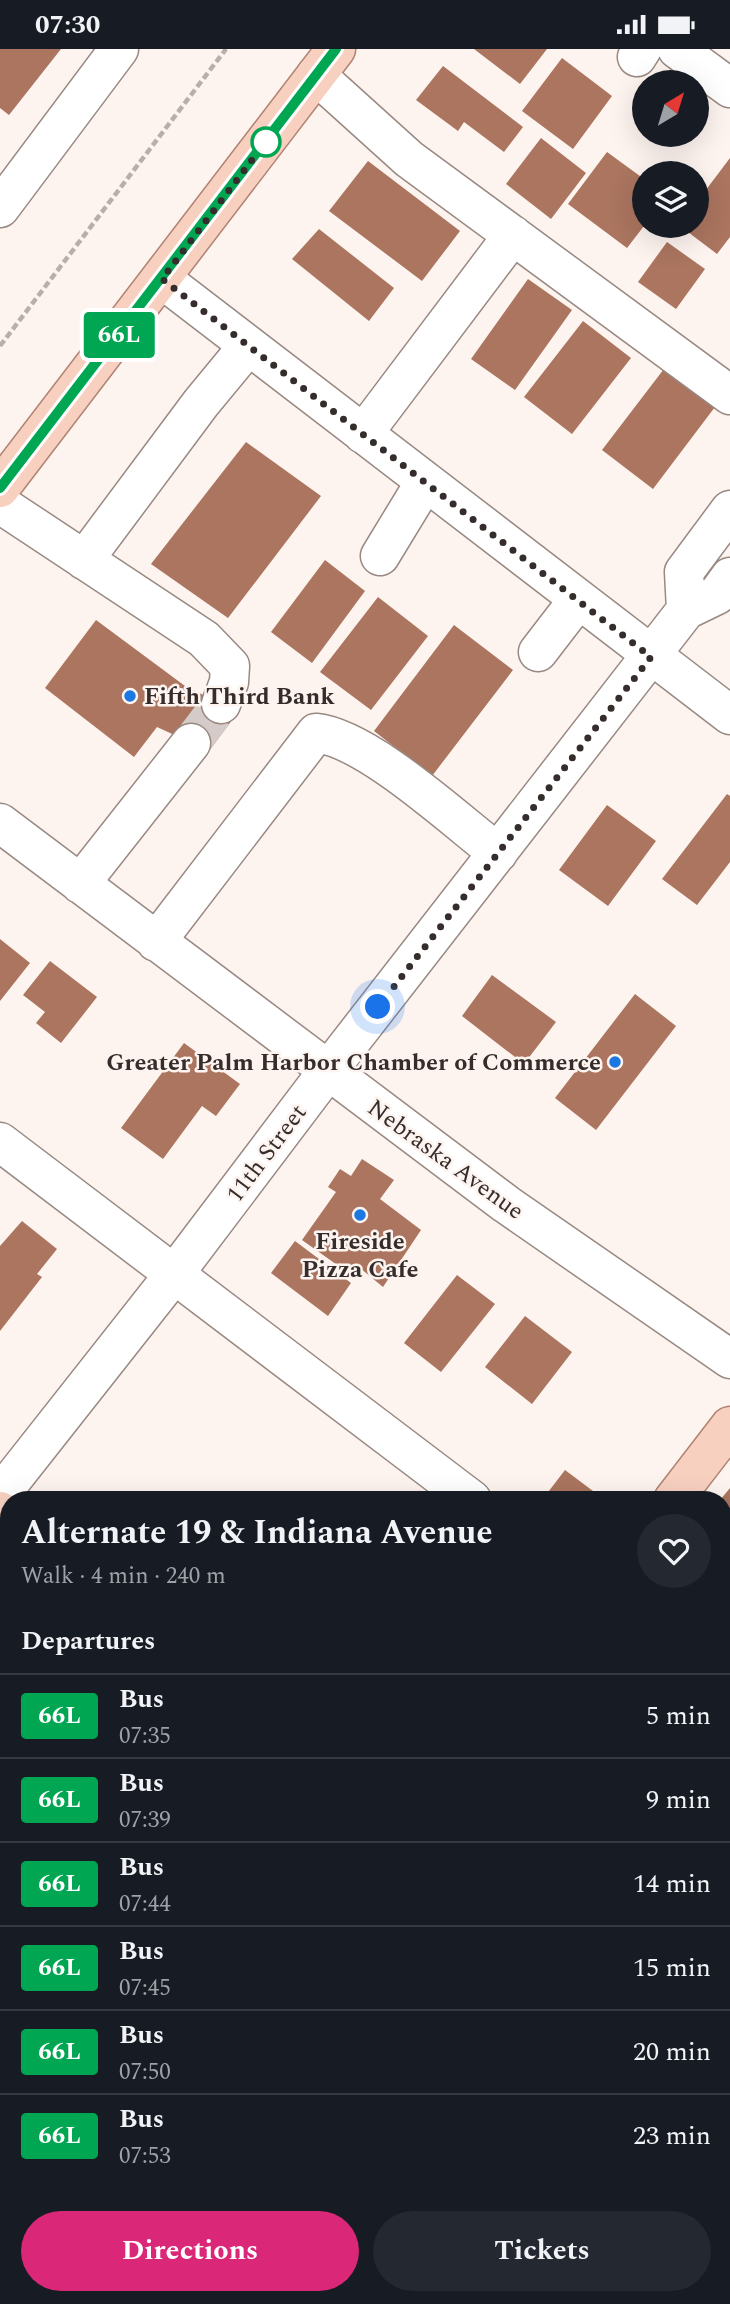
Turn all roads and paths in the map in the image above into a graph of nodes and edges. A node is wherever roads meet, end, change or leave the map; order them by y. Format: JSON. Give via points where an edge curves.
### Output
{"nodes":[{"id":1,"x":119,"y":49,"type":"edge"},
{"id":2,"x":226,"y":49,"type":"edge"},
{"id":3,"x":677,"y":49,"type":"edge"},
{"id":4,"x":326,"y":62,"type":"edge"},
{"id":5,"x":730,"y":88,"type":"edge"},
{"id":6,"x":6,"y":186,"type":"edge"},
{"id":7,"x":513,"y":235,"type":"junction"},
{"id":8,"x":162,"y":279,"type":"junction"},
{"id":9,"x":0,"y":346,"type":"edge"},
{"id":10,"x":248,"y":346,"type":"junction"},
{"id":11,"x":730,"y":395,"type":"edge"},
{"id":12,"x":363,"y":434,"type":"junction"},
{"id":13,"x":425,"y":482,"type":"junction"},
{"id":14,"x":0,"y":488,"type":"edge"},
{"id":15,"x":0,"y":504,"type":"edge"},
{"id":16,"x":730,"y":510,"type":"edge"},
{"id":17,"x":380,"y":556,"type":"dead end"},
{"id":18,"x":84,"y":560,"type":"junction"},
{"id":19,"x":730,"y":577,"type":"edge"},
{"id":20,"x":578,"y":600,"type":"junction"},
{"id":21,"x":686,"y":610,"type":"junction"},
{"id":22,"x":538,"y":652,"type":"dead end"},
{"id":23,"x":651,"y":657,"type":"junction"},
{"id":24,"x":221,"y":704,"type":"tunnel mouth"},
{"id":25,"x":730,"y":715,"type":"edge"},
{"id":26,"x":191,"y":743,"type":"tunnel mouth"},
{"id":27,"x":0,"y":823,"type":"edge"},
{"id":28,"x":498,"y":853,"type":"junction"},
{"id":29,"x":80,"y":884,"type":"junction"},
{"id":30,"x":156,"y":942,"type":"junction"},
{"id":31,"x":327,"y":1072,"type":"junction"},
{"id":32,"x":0,"y":1142,"type":"edge"},
{"id":33,"x":176,"y":1273,"type":"junction"},
{"id":34,"x":730,"y":1359,"type":"edge"},
{"id":35,"x":730,"y":1426,"type":"edge"},
{"id":36,"x":3,"y":1491,"type":"edge"},
{"id":37,"x":460,"y":1491,"type":"edge"},
{"id":38,"x":680,"y":1491,"type":"edge"}],
"edges":[{"from":1,"to":6,"type":"street"},
{"from":2,"to":9,"type":"path"},
{"from":3,"to":5,"type":"street"},
{"from":4,"to":7,"type":"street","via":[[409,159]]},
{"from":4,"to":8,"type":"main road"},
{"from":7,"to":11,"type":"street"},
{"from":7,"to":12,"type":"street"},
{"from":8,"to":10,"type":"street"},
{"from":8,"to":14,"type":"main road"},
{"from":10,"to":12,"type":"street"},
{"from":10,"to":18,"type":"street"},
{"from":12,"to":13,"type":"street"},
{"from":13,"to":17,"type":"street"},
{"from":13,"to":20,"type":"street"},
{"from":15,"to":18,"type":"street"},
{"from":16,"to":21,"type":"street","via":[[684,572]]},
{"from":18,"to":24,"type":"street","via":[[204,639],[230,666]]},
{"from":19,"to":21,"type":"street","name":"11th Street","via":[[717,595]]},
{"from":20,"to":22,"type":"street"},
{"from":20,"to":23,"type":"street"},
{"from":21,"to":23,"type":"street","name":"11th Street"},
{"from":23,"to":25,"type":"street"},
{"from":23,"to":28,"type":"street","name":"11th Street"},
{"from":26,"to":29,"type":"street"},
{"from":27,"to":29,"type":"street","name":"Nebraska Avenue"},
{"from":28,"to":30,"type":"street","via":[[375,758],[331,735],[316,733]]},
{"from":28,"to":31,"type":"street","name":"11th Street"},
{"from":29,"to":30,"type":"street","name":"Nebraska Avenue"},
{"from":30,"to":31,"type":"street","name":"Nebraska Avenue"},
{"from":31,"to":33,"type":"street","name":"11th Street"},
{"from":31,"to":34,"type":"street","name":"Nebraska Avenue","via":[[506,1204]]},
{"from":32,"to":33,"type":"street"},
{"from":33,"to":36,"type":"street","name":"11th Street"},
{"from":33,"to":37,"type":"street"},
{"from":35,"to":38,"type":"main road"}]}
